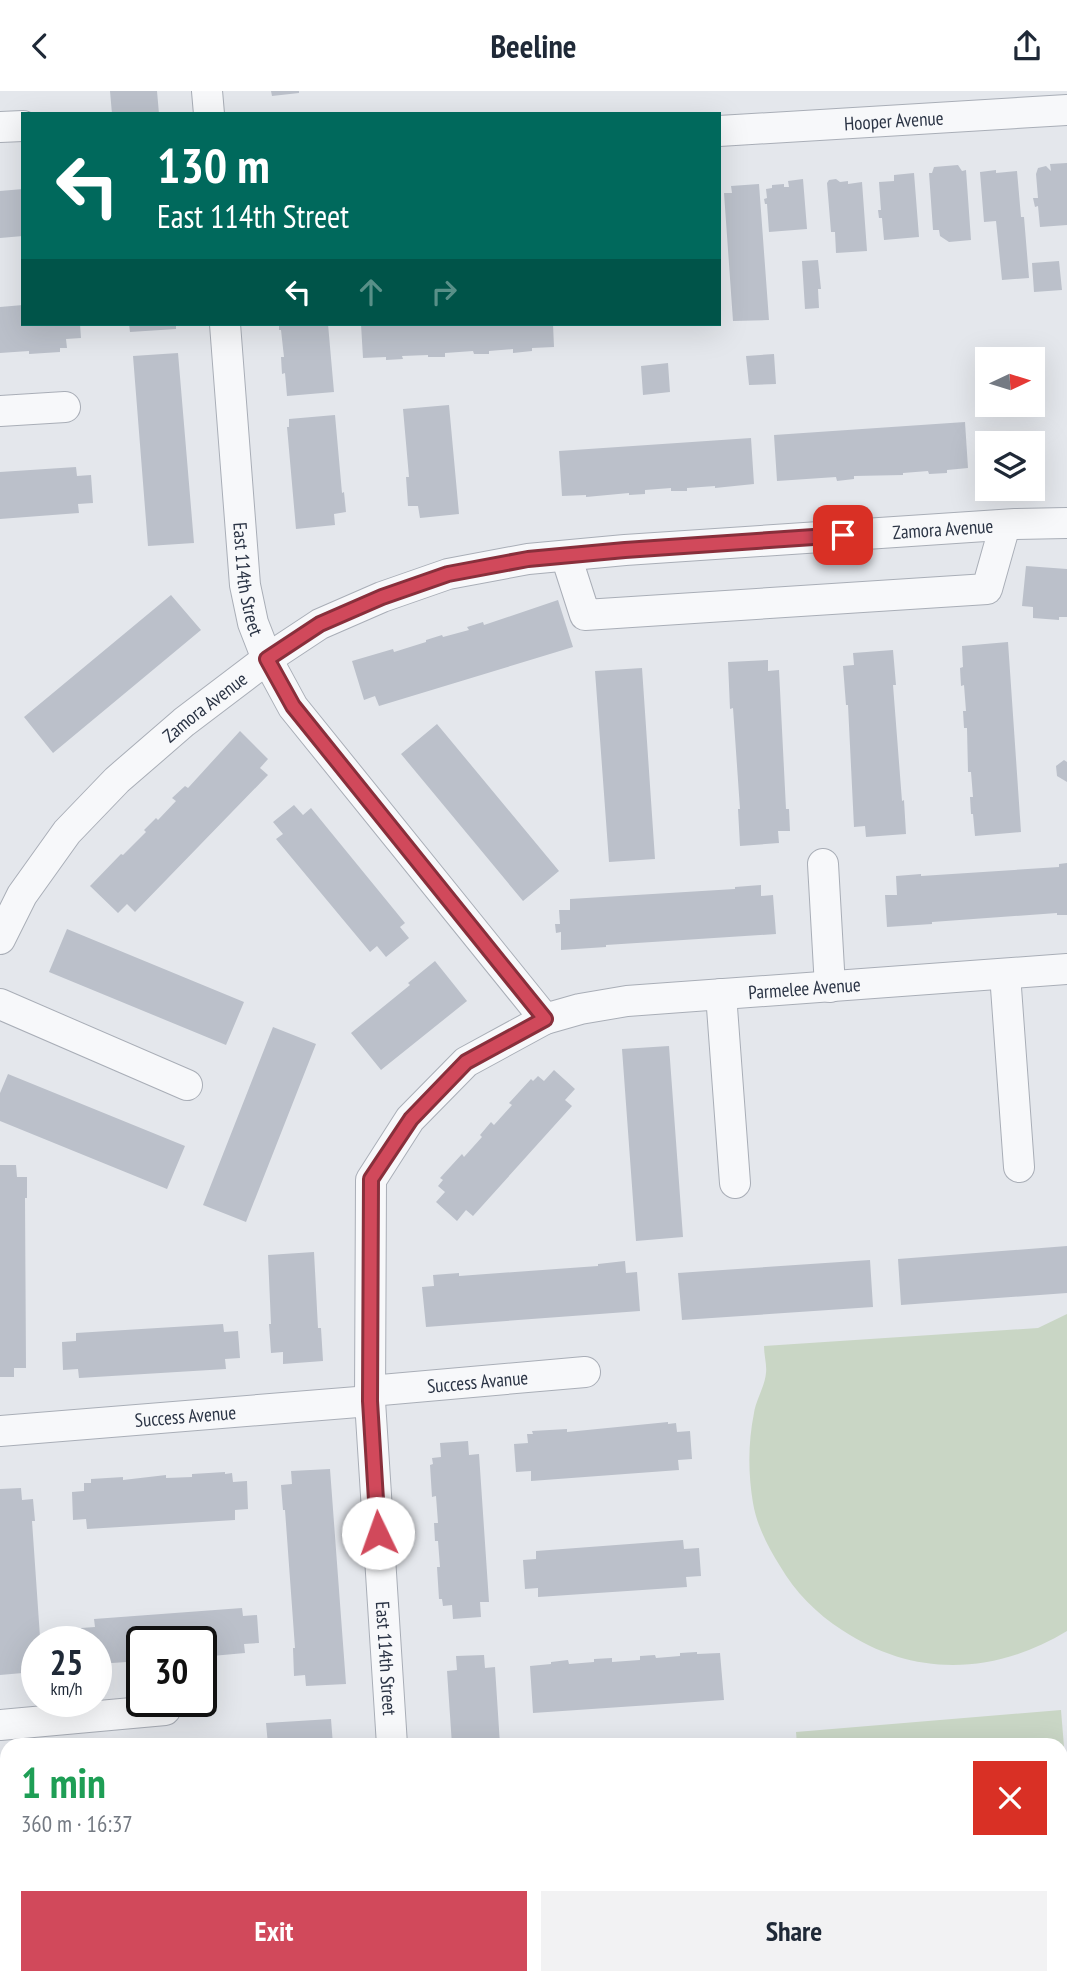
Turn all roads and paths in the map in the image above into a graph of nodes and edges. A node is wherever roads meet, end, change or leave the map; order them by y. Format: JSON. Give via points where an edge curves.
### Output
{"nodes":[{"id":1,"x":207,"y":91,"type":"edge"},
{"id":2,"x":1067,"y":110,"type":"edge"},
{"id":3,"x":209,"y":112,"type":"edge"},
{"id":4,"x":21,"y":126,"type":"edge"},
{"id":5,"x":0,"y":127,"type":"edge"},
{"id":6,"x":721,"y":131,"type":"edge"},
{"id":7,"x":225,"y":326,"type":"edge"},
{"id":8,"x":65,"y":407,"type":"dead end"},
{"id":9,"x":0,"y":411,"type":"edge"},
{"id":10,"x":1067,"y":523,"type":"edge"},
{"id":11,"x":1006,"y":524,"type":"junction"},
{"id":12,"x":566,"y":556,"type":"junction"},
{"id":13,"x":267,"y":659,"type":"junction"},
{"id":14,"x":823,"y":864,"type":"dead end"},
{"id":15,"x":0,"y":939,"type":"edge"},
{"id":16,"x":1067,"y":969,"type":"edge"},
{"id":17,"x":1004,"y":974,"type":"junction"},
{"id":18,"x":830,"y":986,"type":"junction"},
{"id":19,"x":721,"y":994,"type":"junction"},
{"id":20,"x":0,"y":1004,"type":"edge"},
{"id":21,"x":545,"y":1019,"type":"junction"},
{"id":22,"x":187,"y":1085,"type":"dead end"},
{"id":23,"x":1019,"y":1167,"type":"dead end"},
{"id":24,"x":735,"y":1183,"type":"dead end"},
{"id":25,"x":585,"y":1372,"type":"dead end"},
{"id":26,"x":370,"y":1396,"type":"junction"},
{"id":27,"x":0,"y":1431,"type":"edge"},
{"id":28,"x":126,"y":1714,"type":"edge"},
{"id":29,"x":0,"y":1725,"type":"edge"},
{"id":30,"x":391,"y":1738,"type":"edge"}],
"edges":[{"from":1,"to":3,"type":"street"},
{"from":2,"to":6,"type":"street","name":"Hooper Avenue"},
{"from":4,"to":5,"type":"street"},
{"from":7,"to":13,"type":"street","name":"East 114th Street","via":[[245,585]]},
{"from":8,"to":9,"type":"street"},
{"from":10,"to":11,"type":"street","name":"Zamora Avenue"},
{"from":11,"to":12,"type":"street","name":"Zamora Avenue"},
{"from":11,"to":12,"type":"street","via":[[987,589],[585,615]]},
{"from":12,"to":13,"type":"street","name":"Zamora Avenue","via":[[448,574],[320,624]]},
{"from":13,"to":15,"type":"street","name":"Zamora Avenue","via":[[184,722],[108,788],[66,832],[22,895]]},
{"from":13,"to":21,"type":"street","name":"East 114th Street","via":[[293,706]]},
{"from":14,"to":18,"type":"street"},
{"from":16,"to":17,"type":"street","name":"Parmelee Avenue"},
{"from":17,"to":18,"type":"street","name":"Parmelee Avenue"},
{"from":17,"to":23,"type":"street"},
{"from":18,"to":19,"type":"street","name":"Parmelee Avenue"},
{"from":19,"to":21,"type":"street","name":"Parmelee Avenue","via":[[627,1001]]},
{"from":19,"to":24,"type":"street"},
{"from":20,"to":22,"type":"street"},
{"from":21,"to":26,"type":"street","name":"East 114th Street","via":[[466,1062],[411,1119],[371,1179]]},
{"from":25,"to":26,"type":"street","name":"Success Avanue"},
{"from":26,"to":27,"type":"street","name":"Success Avenue"},
{"from":26,"to":30,"type":"street","name":"East 114th Street"},
{"from":28,"to":29,"type":"street"}]}
